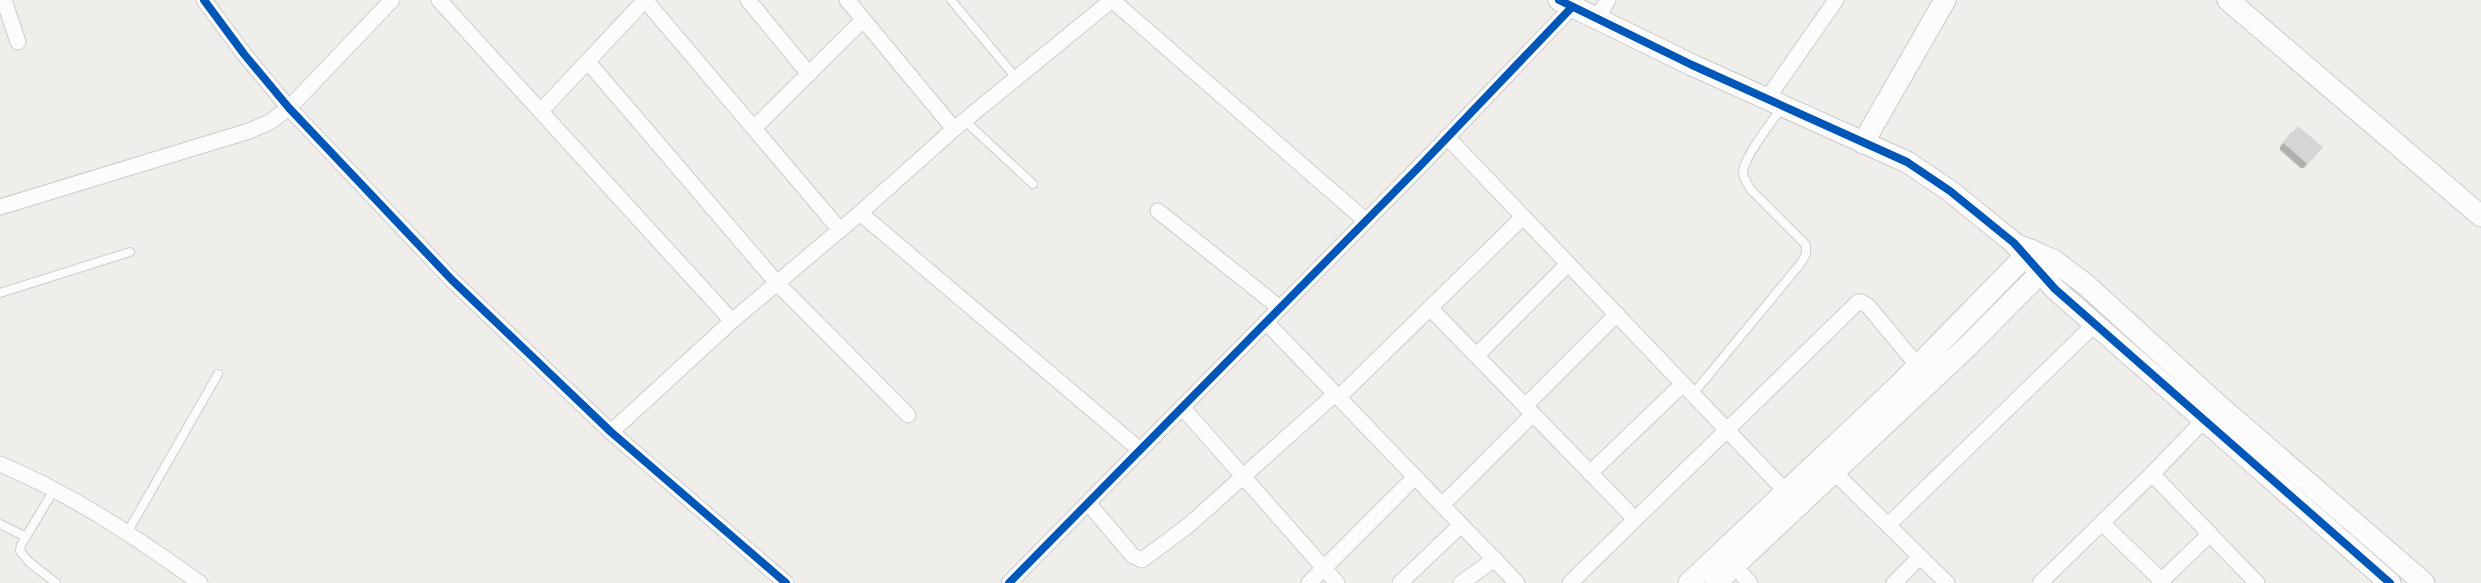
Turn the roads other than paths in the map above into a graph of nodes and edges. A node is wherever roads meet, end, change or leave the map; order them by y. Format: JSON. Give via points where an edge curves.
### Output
{"nodes":[{"id":1,"x":4,"y":0,"type":"edge"},
{"id":2,"x":204,"y":0,"type":"edge"},
{"id":3,"x":392,"y":0,"type":"edge"},
{"id":4,"x":439,"y":0,"type":"edge"},
{"id":5,"x":645,"y":0,"type":"edge"},
{"id":6,"x":748,"y":0,"type":"edge"},
{"id":7,"x":848,"y":0,"type":"edge"},
{"id":8,"x":951,"y":0,"type":"edge"},
{"id":9,"x":1112,"y":0,"type":"edge"},
{"id":10,"x":1608,"y":0,"type":"edge"},
{"id":11,"x":1836,"y":0,"type":"edge"},
{"id":12,"x":1945,"y":0,"type":"edge"},
{"id":13,"x":2228,"y":0,"type":"edge"},
{"id":14,"x":1565,"y":4,"type":"edge"},
{"id":15,"x":1596,"y":19,"type":"junction"},
{"id":16,"x":863,"y":20,"type":"junction"},
{"id":17,"x":18,"y":42,"type":"dead end"},
{"id":18,"x":588,"y":62,"type":"junction"},
{"id":19,"x":808,"y":74,"type":"junction"},
{"id":20,"x":1017,"y":80,"type":"junction"},
{"id":21,"x":1774,"y":102,"type":"junction"},
{"id":22,"x":289,"y":108,"type":"junction"},
{"id":23,"x":541,"y":111,"type":"junction"},
{"id":24,"x":959,"y":124,"type":"junction"},
{"id":25,"x":754,"y":128,"type":"junction"},
{"id":26,"x":1447,"y":137,"type":"junction"},
{"id":27,"x":1863,"y":143,"type":"junction"},
{"id":28,"x":1033,"y":184,"type":"dead end"},
{"id":29,"x":0,"y":207,"type":"edge"},
{"id":30,"x":1158,"y":211,"type":"dead end"},
{"id":31,"x":860,"y":213,"type":"junction"},
{"id":32,"x":2481,"y":216,"type":"edge"},
{"id":33,"x":1523,"y":217,"type":"junction"},
{"id":34,"x":1366,"y":220,"type":"junction"},
{"id":35,"x":840,"y":230,"type":"junction"},
{"id":36,"x":2023,"y":250,"type":"junction"},
{"id":37,"x":130,"y":252,"type":"dead end"},
{"id":38,"x":1568,"y":264,"type":"junction"},
{"id":39,"x":2046,"y":267,"type":"junction"},
{"id":40,"x":777,"y":283,"type":"junction"},
{"id":41,"x":0,"y":293,"type":"edge"},
{"id":42,"x":1280,"y":308,"type":"junction"},
{"id":43,"x":1430,"y":308,"type":"junction"},
{"id":44,"x":1617,"y":314,"type":"junction"},
{"id":45,"x":732,"y":321,"type":"junction"},
{"id":46,"x":1266,"y":322,"type":"junction"},
{"id":47,"x":2095,"y":324,"type":"junction"},
{"id":48,"x":1476,"y":356,"type":"junction"},
{"id":49,"x":1918,"y":366,"type":"junction"},
{"id":50,"x":218,"y":374,"type":"dead end"},
{"id":51,"x":1688,"y":389,"type":"junction"},
{"id":52,"x":1337,"y":395,"type":"junction"},
{"id":53,"x":1182,"y":407,"type":"junction"},
{"id":54,"x":1529,"y":410,"type":"junction"},
{"id":55,"x":2212,"y":412,"type":"junction"},
{"id":56,"x":908,"y":416,"type":"dead end"},
{"id":57,"x":1727,"y":430,"type":"junction"},
{"id":58,"x":611,"y":432,"type":"junction"},
{"id":59,"x":1140,"y":450,"type":"junction"},
{"id":60,"x":0,"y":464,"type":"edge"},
{"id":61,"x":1834,"y":472,"type":"junction"},
{"id":62,"x":1590,"y":473,"type":"junction"},
{"id":63,"x":2152,"y":474,"type":"junction"},
{"id":64,"x":1415,"y":477,"type":"junction"},
{"id":65,"x":1243,"y":478,"type":"junction"},
{"id":66,"x":54,"y":490,"type":"junction"},
{"id":67,"x":1792,"y":498,"type":"junction"},
{"id":68,"x":1088,"y":503,"type":"junction"},
{"id":69,"x":1442,"y":505,"type":"junction"},
{"id":70,"x":1635,"y":519,"type":"junction"},
{"id":71,"x":2102,"y":523,"type":"junction"},
{"id":72,"x":0,"y":524,"type":"edge"},
{"id":73,"x":1461,"y":525,"type":"junction"},
{"id":74,"x":1888,"y":525,"type":"junction"},
{"id":75,"x":127,"y":532,"type":"junction"},
{"id":76,"x":2210,"y":534,"type":"junction"},
{"id":77,"x":26,"y":537,"type":"junction"},
{"id":78,"x":1920,"y":557,"type":"junction"},
{"id":79,"x":1495,"y":560,"type":"junction"},
{"id":80,"x":1734,"y":566,"type":"junction"},
{"id":81,"x":1324,"y":568,"type":"junction"},
{"id":82,"x":2161,"y":582,"type":"edge"},
{"id":83,"x":56,"y":583,"type":"edge"},
{"id":84,"x":200,"y":583,"type":"edge"},
{"id":85,"x":786,"y":583,"type":"edge"},
{"id":86,"x":1009,"y":583,"type":"edge"},
{"id":87,"x":1309,"y":583,"type":"edge"},
{"id":88,"x":1336,"y":583,"type":"edge"},
{"id":89,"x":1400,"y":583,"type":"edge"},
{"id":90,"x":1461,"y":583,"type":"edge"},
{"id":91,"x":1517,"y":583,"type":"edge"},
{"id":92,"x":1570,"y":583,"type":"edge"},
{"id":93,"x":1689,"y":583,"type":"edge"},
{"id":94,"x":1716,"y":583,"type":"edge"},
{"id":95,"x":1750,"y":583,"type":"edge"},
{"id":96,"x":1894,"y":583,"type":"edge"},
{"id":97,"x":1947,"y":583,"type":"edge"},
{"id":98,"x":2040,"y":583,"type":"edge"},
{"id":99,"x":2257,"y":583,"type":"edge"},
{"id":100,"x":2390,"y":583,"type":"edge"},
{"id":101,"x":2424,"y":583,"type":"edge"}],
"edges":[{"from":1,"to":17,"type":"street"},
{"from":2,"to":22,"type":"street"},
{"from":3,"to":22,"type":"street"},
{"from":4,"to":23,"type":"street"},
{"from":5,"to":18,"type":"street"},
{"from":5,"to":25,"type":"street"},
{"from":6,"to":19,"type":"street"},
{"from":7,"to":16,"type":"street"},
{"from":8,"to":20,"type":"lane"},
{"from":9,"to":20,"type":"street"},
{"from":9,"to":34,"type":"street"},
{"from":10,"to":15,"type":"street"},
{"from":11,"to":21,"type":"street"},
{"from":12,"to":27,"type":"street"},
{"from":13,"to":32,"type":"street"},
{"from":14,"to":15,"type":"street"},
{"from":14,"to":26,"type":"street"},
{"from":15,"to":21,"type":"street"},
{"from":16,"to":19,"type":"street"},
{"from":16,"to":24,"type":"street"},
{"from":18,"to":23,"type":"street"},
{"from":18,"to":40,"type":"street"},
{"from":19,"to":25,"type":"street"},
{"from":20,"to":24,"type":"street"},
{"from":21,"to":27,"type":"street"},
{"from":21,"to":51,"type":"lane","via":[[1743,172],[1751,190],[1806,245],[1806,254]]},
{"from":22,"to":29,"type":"street","via":[[270,122],[249,130]]},
{"from":22,"to":58,"type":"street","via":[[452,280]]},
{"from":23,"to":45,"type":"street"},
{"from":24,"to":28,"type":"lane"},
{"from":24,"to":31,"type":"street"},
{"from":25,"to":35,"type":"street"},
{"from":26,"to":33,"type":"street"},
{"from":26,"to":34,"type":"street"},
{"from":27,"to":36,"type":"street","via":[[1928,175]]},
{"from":30,"to":42,"type":"street"},
{"from":31,"to":35,"type":"street"},
{"from":31,"to":59,"type":"street"},
{"from":33,"to":38,"type":"street"},
{"from":33,"to":43,"type":"street"},
{"from":34,"to":42,"type":"street"},
{"from":35,"to":40,"type":"street"},
{"from":36,"to":39,"type":"street"},
{"from":36,"to":49,"type":"street"},
{"from":37,"to":41,"type":"lane"},
{"from":38,"to":44,"type":"street"},
{"from":38,"to":48,"type":"street"},
{"from":39,"to":47,"type":"street"},
{"from":39,"to":55,"type":"street","via":[[2085,284]]},
{"from":39,"to":61,"type":"street"},
{"from":40,"to":45,"type":"street"},
{"from":40,"to":56,"type":"street"},
{"from":42,"to":46,"type":"street"},
{"from":43,"to":48,"type":"street"},
{"from":43,"to":52,"type":"street"},
{"from":44,"to":51,"type":"street"},
{"from":44,"to":54,"type":"street"},
{"from":45,"to":58,"type":"street"},
{"from":46,"to":52,"type":"street"},
{"from":46,"to":53,"type":"street"},
{"from":47,"to":55,"type":"street"},
{"from":47,"to":74,"type":"street"},
{"from":48,"to":54,"type":"street"},
{"from":49,"to":57,"type":"street","via":[[1868,306],[1858,302]]},
{"from":49,"to":67,"type":"street"},
{"from":50,"to":75,"type":"lane"},
{"from":51,"to":57,"type":"street"},
{"from":51,"to":62,"type":"street"},
{"from":52,"to":64,"type":"street"},
{"from":52,"to":65,"type":"street"},
{"from":53,"to":59,"type":"street"},
{"from":53,"to":65,"type":"street"},
{"from":54,"to":62,"type":"street"},
{"from":54,"to":69,"type":"street"},
{"from":55,"to":63,"type":"street"},
{"from":55,"to":100,"type":"street"},
{"from":55,"to":101,"type":"street"},
{"from":57,"to":67,"type":"street"},
{"from":57,"to":70,"type":"street"},
{"from":58,"to":85,"type":"street"},
{"from":59,"to":68,"type":"street"},
{"from":60,"to":66,"type":"street"},
{"from":61,"to":67,"type":"street"},
{"from":61,"to":74,"type":"street"},
{"from":62,"to":70,"type":"street"},
{"from":63,"to":71,"type":"street"},
{"from":63,"to":76,"type":"street"},
{"from":64,"to":69,"type":"street"},
{"from":64,"to":81,"type":"street"},
{"from":65,"to":68,"type":"street","via":[[1142,561],[1133,556]]},
{"from":65,"to":81,"type":"street"},
{"from":66,"to":75,"type":"street"},
{"from":66,"to":77,"type":"lane"},
{"from":67,"to":80,"type":"street"},
{"from":67,"to":93,"type":"street"},
{"from":68,"to":86,"type":"street"},
{"from":69,"to":73,"type":"street"},
{"from":70,"to":92,"type":"street"},
{"from":71,"to":82,"type":"street"},
{"from":71,"to":98,"type":"street"},
{"from":72,"to":77,"type":"lane"},
{"from":73,"to":79,"type":"street"},
{"from":73,"to":89,"type":"street"},
{"from":74,"to":78,"type":"street"},
{"from":75,"to":84,"type":"street"},
{"from":76,"to":82,"type":"street"},
{"from":76,"to":99,"type":"street"},
{"from":77,"to":83,"type":"lane","via":[[20,551],[23,557]]},
{"from":78,"to":96,"type":"street"},
{"from":78,"to":97,"type":"street"},
{"from":79,"to":90,"type":"street"},
{"from":79,"to":91,"type":"street"},
{"from":80,"to":94,"type":"street"},
{"from":80,"to":95,"type":"street"},
{"from":81,"to":87,"type":"street"},
{"from":81,"to":88,"type":"street"}]}
